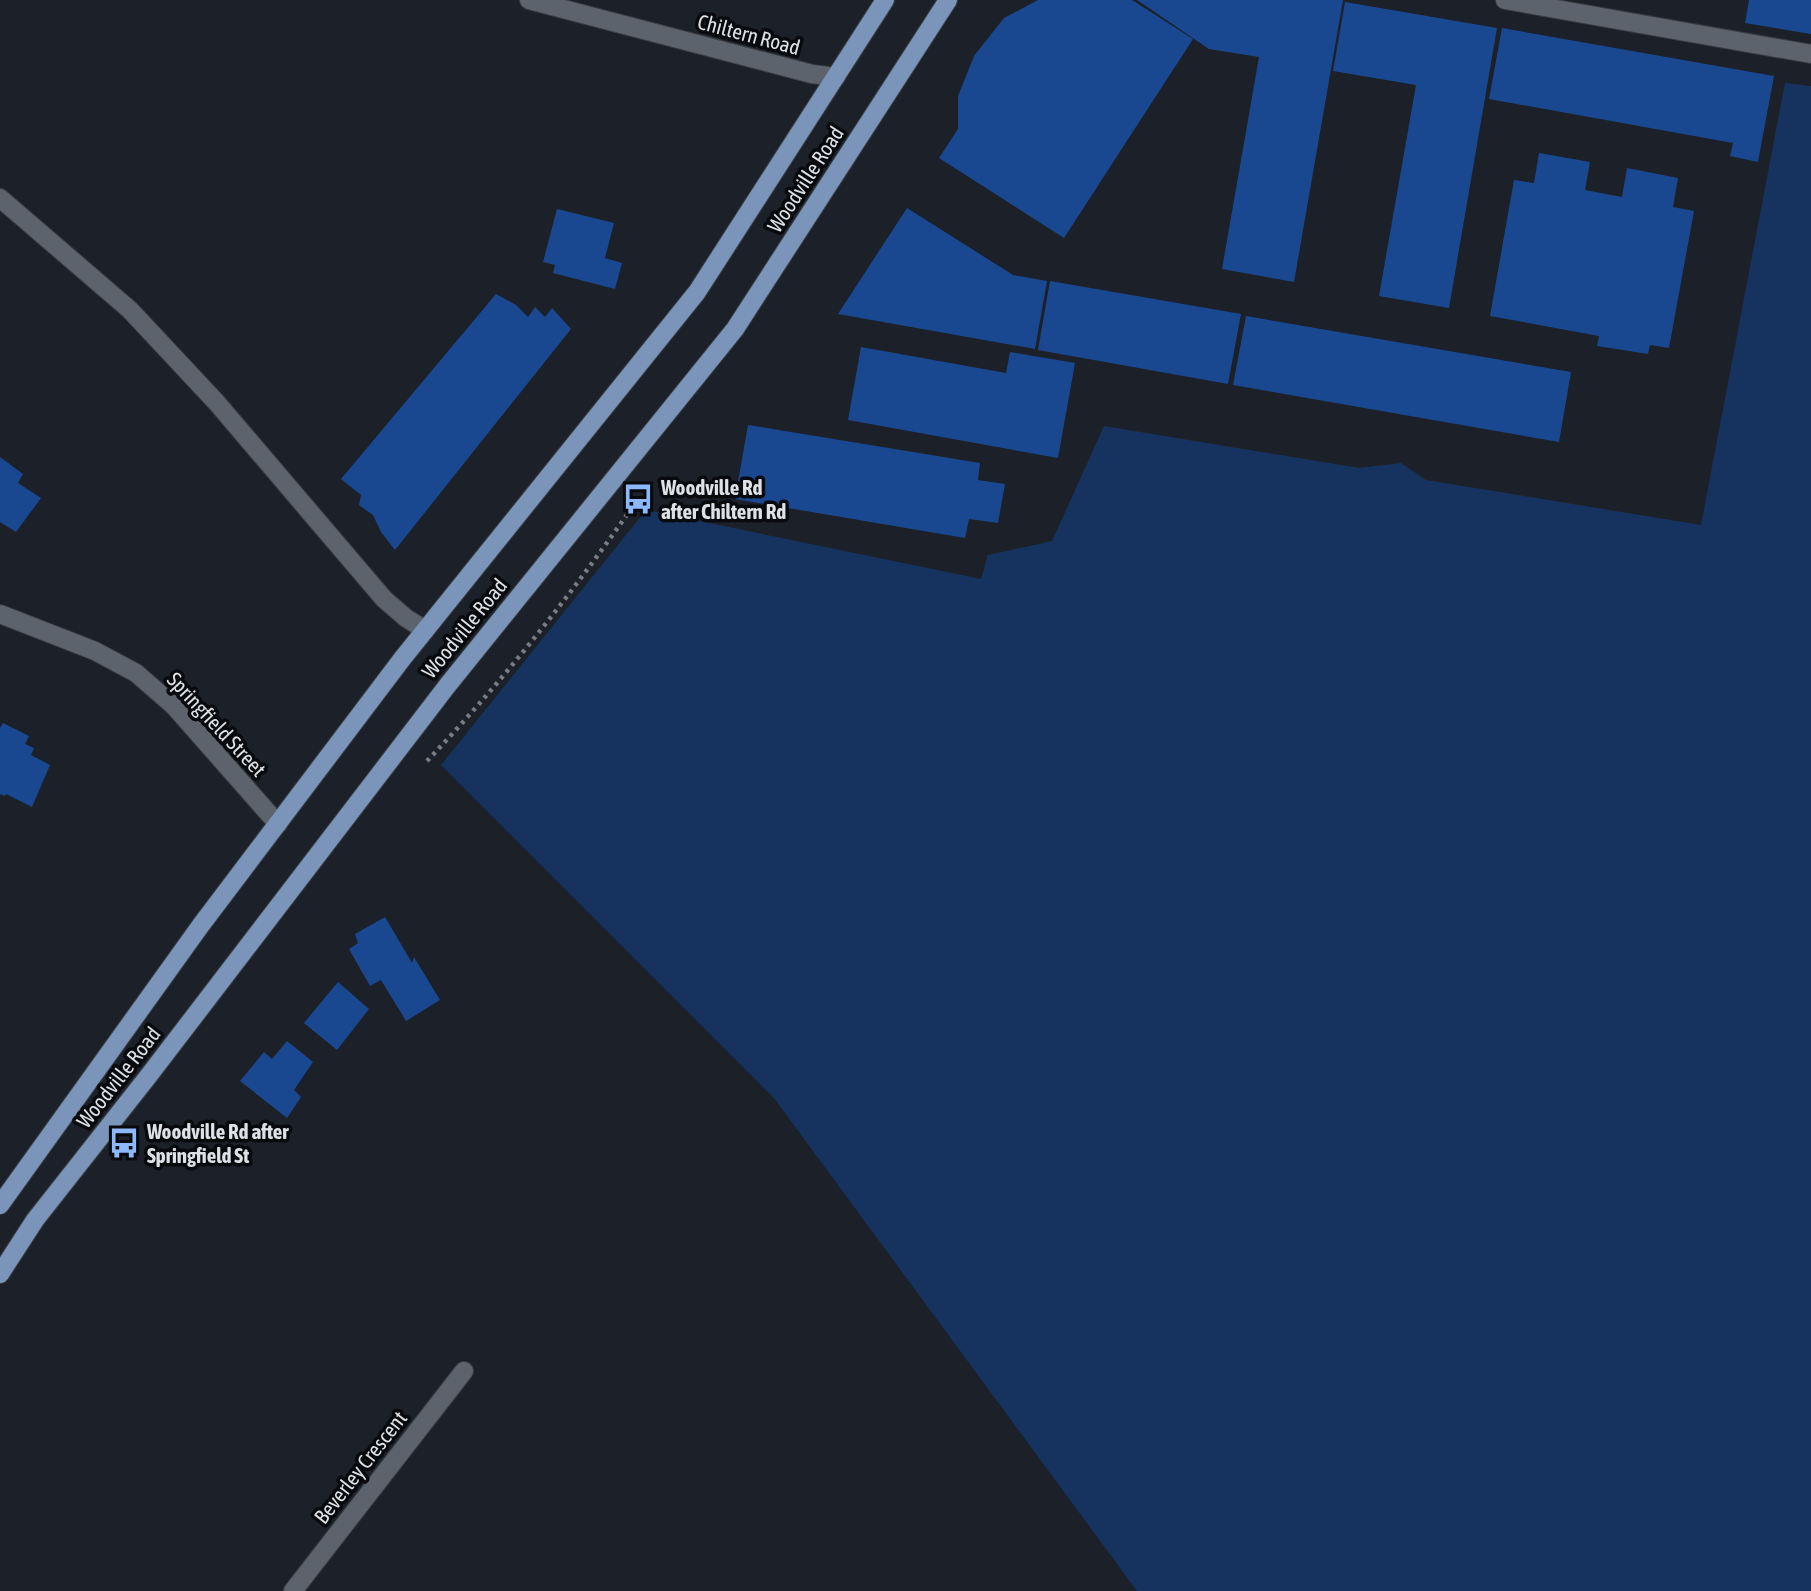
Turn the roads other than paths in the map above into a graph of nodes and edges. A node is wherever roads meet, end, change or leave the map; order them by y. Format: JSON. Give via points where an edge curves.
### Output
{"nodes":[{"id":1,"x":529,"y":0,"type":"edge"},
{"id":2,"x":885,"y":0,"type":"edge"},
{"id":3,"x":948,"y":0,"type":"edge"},
{"id":4,"x":1505,"y":0,"type":"edge"},
{"id":5,"x":1811,"y":54,"type":"edge"},
{"id":6,"x":836,"y":77,"type":"junction"},
{"id":7,"x":0,"y":198,"type":"edge"},
{"id":8,"x":0,"y":614,"type":"edge"},
{"id":9,"x":425,"y":630,"type":"junction"},
{"id":10,"x":278,"y":824,"type":"junction"},
{"id":11,"x":0,"y":1205,"type":"edge"},
{"id":12,"x":0,"y":1274,"type":"edge"},
{"id":13,"x":464,"y":1371,"type":"dead end"},
{"id":14,"x":293,"y":1591,"type":"edge"}],
"edges":[{"from":1,"to":6,"type":"street","name":"Chiltern Road"},
{"from":2,"to":6,"type":"main road","name":"Woodville Road"},
{"from":3,"to":12,"type":"main road","name":"Woodville Road","via":[[734,329],[447,685],[35,1220]]},
{"from":4,"to":5,"type":"street"},
{"from":6,"to":9,"type":"main road","name":"Woodville Road","via":[[697,292]]},
{"from":7,"to":9,"type":"street","via":[[130,310],[217,403],[384,599]]},
{"from":8,"to":10,"type":"street","name":"Springfield Street","via":[[95,651],[136,673],[174,706]]},
{"from":9,"to":10,"type":"main road","name":"Woodville Road"},
{"from":10,"to":11,"type":"main road","name":"Woodville Road"},
{"from":13,"to":14,"type":"street","name":"Beverley Crescent"}]}
